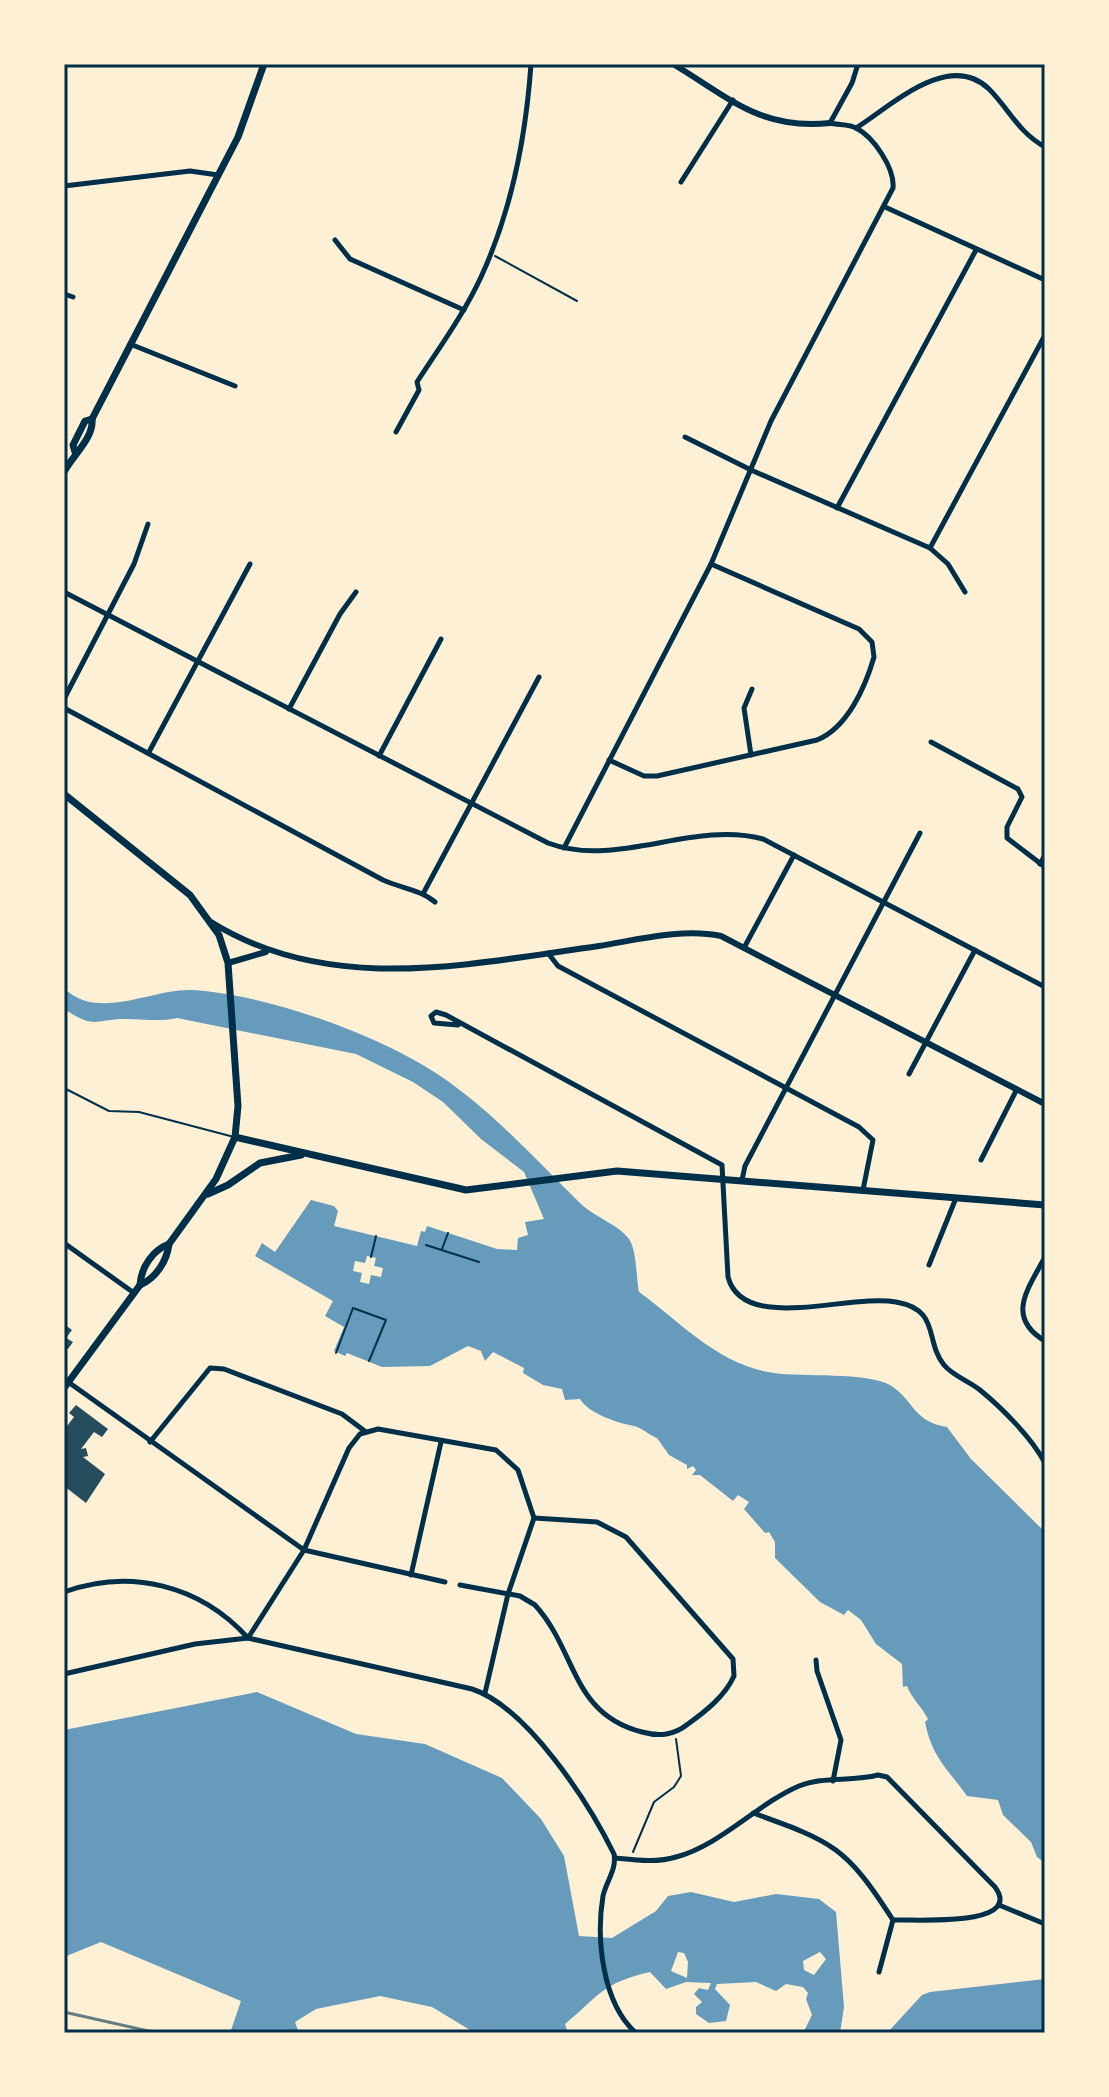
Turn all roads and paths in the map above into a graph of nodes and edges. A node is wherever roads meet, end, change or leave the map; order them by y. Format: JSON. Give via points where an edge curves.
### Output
{"nodes":[{"id":1,"x":264,"y":64,"type":"edge"},
{"id":2,"x":531,"y":64,"type":"edge"},
{"id":3,"x":673,"y":64,"type":"edge"},
{"id":4,"x":858,"y":64,"type":"edge"},
{"id":5,"x":733,"y":100,"type":"junction"},
{"id":6,"x":830,"y":123,"type":"junction"},
{"id":7,"x":856,"y":128,"type":"junction"},
{"id":8,"x":1045,"y":147,"type":"edge"},
{"id":9,"x":218,"y":175,"type":"junction"},
{"id":10,"x":681,"y":182,"type":"dead end"},
{"id":11,"x":64,"y":186,"type":"edge"},
{"id":12,"x":885,"y":207,"type":"junction"},
{"id":13,"x":335,"y":240,"type":"dead end"},
{"id":14,"x":976,"y":250,"type":"junction"},
{"id":15,"x":491,"y":254,"type":"junction"},
{"id":16,"x":1045,"y":280,"type":"edge"},
{"id":17,"x":64,"y":294,"type":"edge"},
{"id":18,"x":73,"y":297,"type":"dead end"},
{"id":19,"x":577,"y":301,"type":"dead end"},
{"id":20,"x":464,"y":310,"type":"junction"},
{"id":21,"x":1045,"y":335,"type":"edge"},
{"id":22,"x":130,"y":344,"type":"junction"},
{"id":23,"x":235,"y":386,"type":"dead end"},
{"id":24,"x":396,"y":432,"type":"dead end"},
{"id":25,"x":685,"y":437,"type":"dead end"},
{"id":26,"x":70,"y":455,"type":"edge"},
{"id":27,"x":751,"y":470,"type":"junction"},
{"id":28,"x":64,"y":472,"type":"edge"},
{"id":29,"x":837,"y":508,"type":"junction"},
{"id":30,"x":148,"y":524,"type":"dead end"},
{"id":31,"x":930,"y":548,"type":"junction"},
{"id":32,"x":250,"y":564,"type":"dead end"},
{"id":33,"x":711,"y":564,"type":"junction"},
{"id":34,"x":64,"y":592,"type":"edge"},
{"id":35,"x":356,"y":592,"type":"dead end"},
{"id":36,"x":965,"y":592,"type":"dead end"},
{"id":37,"x":107,"y":615,"type":"junction"},
{"id":38,"x":441,"y":639,"type":"dead end"},
{"id":39,"x":197,"y":662,"type":"junction"},
{"id":40,"x":539,"y":677,"type":"dead end"},
{"id":41,"x":752,"y":689,"type":"dead end"},
{"id":42,"x":64,"y":699,"type":"edge"},
{"id":43,"x":64,"y":708,"type":"edge"},
{"id":44,"x":289,"y":709,"type":"junction"},
{"id":45,"x":931,"y":742,"type":"dead end"},
{"id":46,"x":149,"y":752,"type":"junction"},
{"id":47,"x":751,"y":755,"type":"junction"},
{"id":48,"x":379,"y":756,"type":"junction"},
{"id":49,"x":609,"y":760,"type":"junction"},
{"id":50,"x":64,"y":794,"type":"edge"},
{"id":51,"x":471,"y":803,"type":"junction"},
{"id":52,"x":920,"y":833,"type":"dead end"},
{"id":53,"x":564,"y":848,"type":"junction"},
{"id":54,"x":794,"y":855,"type":"junction"},
{"id":55,"x":1045,"y":855,"type":"edge"},
{"id":56,"x":1043,"y":865,"type":"edge"},
{"id":57,"x":424,"y":892,"type":"junction"},
{"id":58,"x":435,"y":902,"type":"dead end"},
{"id":59,"x":883,"y":903,"type":"junction"},
{"id":60,"x":211,"y":922,"type":"junction"},
{"id":61,"x":745,"y":946,"type":"junction"},
{"id":62,"x":975,"y":950,"type":"junction"},
{"id":63,"x":266,"y":952,"type":"junction"},
{"id":64,"x":548,"y":953,"type":"junction"},
{"id":65,"x":228,"y":963,"type":"junction"},
{"id":66,"x":1045,"y":987,"type":"edge"},
{"id":67,"x":835,"y":994,"type":"junction"},
{"id":68,"x":458,"y":1025,"type":"junction"},
{"id":69,"x":927,"y":1042,"type":"junction"},
{"id":70,"x":909,"y":1074,"type":"dead end"},
{"id":71,"x":787,"y":1087,"type":"junction"},
{"id":72,"x":64,"y":1088,"type":"edge"},
{"id":73,"x":1017,"y":1089,"type":"junction"},
{"id":74,"x":1045,"y":1104,"type":"edge"},
{"id":75,"x":235,"y":1137,"type":"junction"},
{"id":76,"x":306,"y":1154,"type":"junction"},
{"id":77,"x":981,"y":1160,"type":"dead end"},
{"id":78,"x":724,"y":1179,"type":"junction"},
{"id":79,"x":742,"y":1180,"type":"junction"},
{"id":80,"x":863,"y":1190,"type":"junction"},
{"id":81,"x":205,"y":1194,"type":"junction"},
{"id":82,"x":956,"y":1198,"type":"junction"},
{"id":83,"x":1045,"y":1205,"type":"edge"},
{"id":84,"x":448,"y":1233,"type":"dead end"},
{"id":85,"x":376,"y":1236,"type":"dead end"},
{"id":86,"x":64,"y":1243,"type":"edge"},
{"id":87,"x":426,"y":1245,"type":"dead end"},
{"id":88,"x":442,"y":1250,"type":"junction"},
{"id":89,"x":371,"y":1257,"type":"dead end"},
{"id":90,"x":1045,"y":1257,"type":"edge"},
{"id":91,"x":479,"y":1262,"type":"dead end"},
{"id":92,"x":929,"y":1265,"type":"dead end"},
{"id":93,"x":134,"y":1293,"type":"junction"},
{"id":94,"x":1045,"y":1341,"type":"edge"},
{"id":95,"x":336,"y":1353,"type":"dead end"},
{"id":96,"x":369,"y":1361,"type":"dead end"},
{"id":97,"x":65,"y":1383,"type":"edge"},
{"id":98,"x":366,"y":1432,"type":"junction"},
{"id":99,"x":150,"y":1442,"type":"junction"},
{"id":100,"x":441,"y":1442,"type":"junction"},
{"id":101,"x":1045,"y":1463,"type":"edge"},
{"id":102,"x":534,"y":1518,"type":"junction"},
{"id":103,"x":304,"y":1550,"type":"junction"},
{"id":104,"x":411,"y":1575,"type":"junction"},
{"id":105,"x":445,"y":1582,"type":"dead end"},
{"id":106,"x":460,"y":1585,"type":"dead end"},
{"id":107,"x":64,"y":1592,"type":"edge"},
{"id":108,"x":508,"y":1594,"type":"junction"},
{"id":109,"x":248,"y":1638,"type":"junction"},
{"id":110,"x":816,"y":1660,"type":"dead end"},
{"id":111,"x":64,"y":1674,"type":"edge"},
{"id":112,"x":485,"y":1693,"type":"junction"},
{"id":113,"x":675,"y":1734,"type":"junction"},
{"id":114,"x":833,"y":1781,"type":"junction"},
{"id":115,"x":753,"y":1813,"type":"junction"},
{"id":116,"x":615,"y":1858,"type":"junction"},
{"id":117,"x":630,"y":1859,"type":"junction"},
{"id":118,"x":999,"y":1905,"type":"junction"},
{"id":119,"x":893,"y":1920,"type":"junction"},
{"id":120,"x":1045,"y":1924,"type":"edge"},
{"id":121,"x":879,"y":1972,"type":"dead end"},
{"id":122,"x":636,"y":2033,"type":"edge"}],
"edges":[{"from":1,"to":9,"type":"main road","via":[[252,105]]},
{"from":2,"to":15,"type":"street","via":[[516,168]]},
{"from":3,"to":5,"type":"street"},
{"from":4,"to":6,"type":"street"},
{"from":5,"to":6,"type":"street","via":[[786,124]]},
{"from":5,"to":10,"type":"street"},
{"from":6,"to":7,"type":"street"},
{"from":7,"to":8,"type":"street","via":[[931,81],[954,74],[989,89],[1018,127]]},
{"from":7,"to":12,"type":"street","via":[[891,170],[893,188]]},
{"from":9,"to":11,"type":"street","via":[[190,171]]},
{"from":9,"to":22,"type":"main road"},
{"from":12,"to":14,"type":"street"},
{"from":12,"to":27,"type":"street","via":[[822,318]]},
{"from":13,"to":20,"type":"street","via":[[350,259]]},
{"from":14,"to":16,"type":"street"},
{"from":14,"to":29,"type":"street"},
{"from":15,"to":19,"type":"path"},
{"from":15,"to":20,"type":"street"},
{"from":17,"to":18,"type":"street"},
{"from":20,"to":24,"type":"street","via":[[417,382],[419,390]]},
{"from":21,"to":31,"type":"street"},
{"from":22,"to":23,"type":"street"},
{"from":22,"to":26,"type":"main road"},
{"from":25,"to":27,"type":"street"},
{"from":26,"to":28,"type":"main road"},
{"from":27,"to":29,"type":"street"},
{"from":27,"to":33,"type":"street"},
{"from":29,"to":31,"type":"street"},
{"from":30,"to":37,"type":"street"},
{"from":31,"to":36,"type":"street","via":[[948,564]]},
{"from":32,"to":39,"type":"street"},
{"from":33,"to":47,"type":"street","via":[[859,629],[874,648],[872,665],[836,730],[817,740]]},
{"from":33,"to":49,"type":"street"},
{"from":34,"to":37,"type":"street"},
{"from":35,"to":44,"type":"street"},
{"from":37,"to":39,"type":"street"},
{"from":37,"to":42,"type":"street"},
{"from":38,"to":48,"type":"street"},
{"from":39,"to":44,"type":"street"},
{"from":39,"to":46,"type":"street"},
{"from":40,"to":51,"type":"street"},
{"from":41,"to":47,"type":"street","via":[[744,708]]},
{"from":43,"to":46,"type":"street"},
{"from":44,"to":48,"type":"street"},
{"from":45,"to":56,"type":"street","via":[[1018,789],[1022,797],[1007,838]]},
{"from":46,"to":57,"type":"street","via":[[383,880]]},
{"from":47,"to":49,"type":"street","via":[[657,776],[644,776]]},
{"from":48,"to":51,"type":"street"},
{"from":49,"to":53,"type":"street"},
{"from":50,"to":60,"type":"main road","via":[[178,884]]},
{"from":51,"to":53,"type":"street"},
{"from":51,"to":57,"type":"street"},
{"from":52,"to":59,"type":"street"},
{"from":53,"to":54,"type":"street","via":[[599,850],[685,836],[738,835],[763,839]]},
{"from":54,"to":59,"type":"street"},
{"from":54,"to":61,"type":"street"},
{"from":55,"to":56,"type":"street"},
{"from":57,"to":58,"type":"street"},
{"from":59,"to":62,"type":"street"},
{"from":59,"to":67,"type":"street"},
{"from":60,"to":63,"type":"street"},
{"from":60,"to":65,"type":"main road"},
{"from":61,"to":64,"type":"street","via":[[721,936],[695,934]]},
{"from":61,"to":67,"type":"street"},
{"from":62,"to":66,"type":"street"},
{"from":62,"to":69,"type":"street"},
{"from":63,"to":64,"type":"street","via":[[384,970]]},
{"from":63,"to":65,"type":"street"},
{"from":64,"to":71,"type":"street","via":[[558,966]]},
{"from":65,"to":75,"type":"main road"},
{"from":67,"to":69,"type":"street"},
{"from":67,"to":71,"type":"street"},
{"from":68,"to":68,"type":"street","via":[[439,1012],[431,1016],[437,1024]]},
{"from":68,"to":78,"type":"street","via":[[719,1163]]},
{"from":69,"to":70,"type":"street"},
{"from":69,"to":73,"type":"street"},
{"from":71,"to":79,"type":"street"},
{"from":71,"to":80,"type":"street","via":[[873,1140]]},
{"from":72,"to":75,"type":"lane","via":[[109,1111],[139,1112]]},
{"from":73,"to":74,"type":"street"},
{"from":73,"to":77,"type":"street"},
{"from":75,"to":76,"type":"main road"},
{"from":75,"to":81,"type":"main road","via":[[224,1167]]},
{"from":76,"to":78,"type":"main road","via":[[458,1190],[617,1171]]},
{"from":76,"to":81,"type":"main road","via":[[260,1163]]},
{"from":78,"to":79,"type":"main road"},
{"from":78,"to":101,"type":"street","via":[[727,1266],[730,1286],[738,1296],[770,1310],[867,1299],[917,1309],[931,1327],[944,1365],[980,1389]]},
{"from":79,"to":80,"type":"main road"},
{"from":80,"to":82,"type":"main road"},
{"from":81,"to":93,"type":"main road","via":[[140,1273]]},
{"from":82,"to":83,"type":"main road"},
{"from":82,"to":92,"type":"street"},
{"from":84,"to":88,"type":"path"},
{"from":85,"to":89,"type":"path"},
{"from":86,"to":93,"type":"street"},
{"from":87,"to":88,"type":"path"},
{"from":88,"to":91,"type":"path"},
{"from":90,"to":94,"type":"street","via":[[1026,1293],[1024,1321]]},
{"from":93,"to":97,"type":"main road"},
{"from":95,"to":96,"type":"path","via":[[353,1308],[386,1320]]},
{"from":97,"to":99,"type":"street"},
{"from":98,"to":99,"type":"street","via":[[342,1414],[210,1368]]},
{"from":98,"to":100,"type":"street","via":[[398,1430]]},
{"from":98,"to":103,"type":"street","via":[[349,1448]]},
{"from":99,"to":103,"type":"street"},
{"from":100,"to":102,"type":"street","via":[[489,1448],[508,1458],[522,1477]]},
{"from":100,"to":104,"type":"street"},
{"from":102,"to":108,"type":"street"},
{"from":102,"to":113,"type":"street","via":[[597,1522],[626,1537],[733,1659],[734,1676],[727,1688]]},
{"from":103,"to":104,"type":"street"},
{"from":103,"to":109,"type":"street"},
{"from":104,"to":105,"type":"street"},
{"from":106,"to":108,"type":"street"},
{"from":107,"to":109,"type":"street","via":[[114,1579],[159,1583],[187,1595]]},
{"from":108,"to":112,"type":"street"},
{"from":108,"to":113,"type":"street","via":[[527,1599],[542,1612],[584,1692],[601,1712],[630,1729]]},
{"from":109,"to":111,"type":"street","via":[[195,1644]]},
{"from":109,"to":112,"type":"street"},
{"from":110,"to":114,"type":"street","via":[[841,1740]]},
{"from":112,"to":116,"type":"street","via":[[539,1739]]},
{"from":113,"to":117,"type":"path","via":[[681,1776],[654,1802]]},
{"from":114,"to":115,"type":"street","via":[[801,1785]]},
{"from":114,"to":118,"type":"street","via":[[887,1777],[995,1887]]},
{"from":115,"to":117,"type":"street","via":[[677,1857]]},
{"from":115,"to":119,"type":"street","via":[[841,1851]]},
{"from":116,"to":117,"type":"street"},
{"from":116,"to":122,"type":"street","via":[[604,1892],[600,1935],[617,2010]]},
{"from":118,"to":119,"type":"street","via":[[977,1917]]},
{"from":118,"to":120,"type":"street"},
{"from":119,"to":121,"type":"street"}]}
